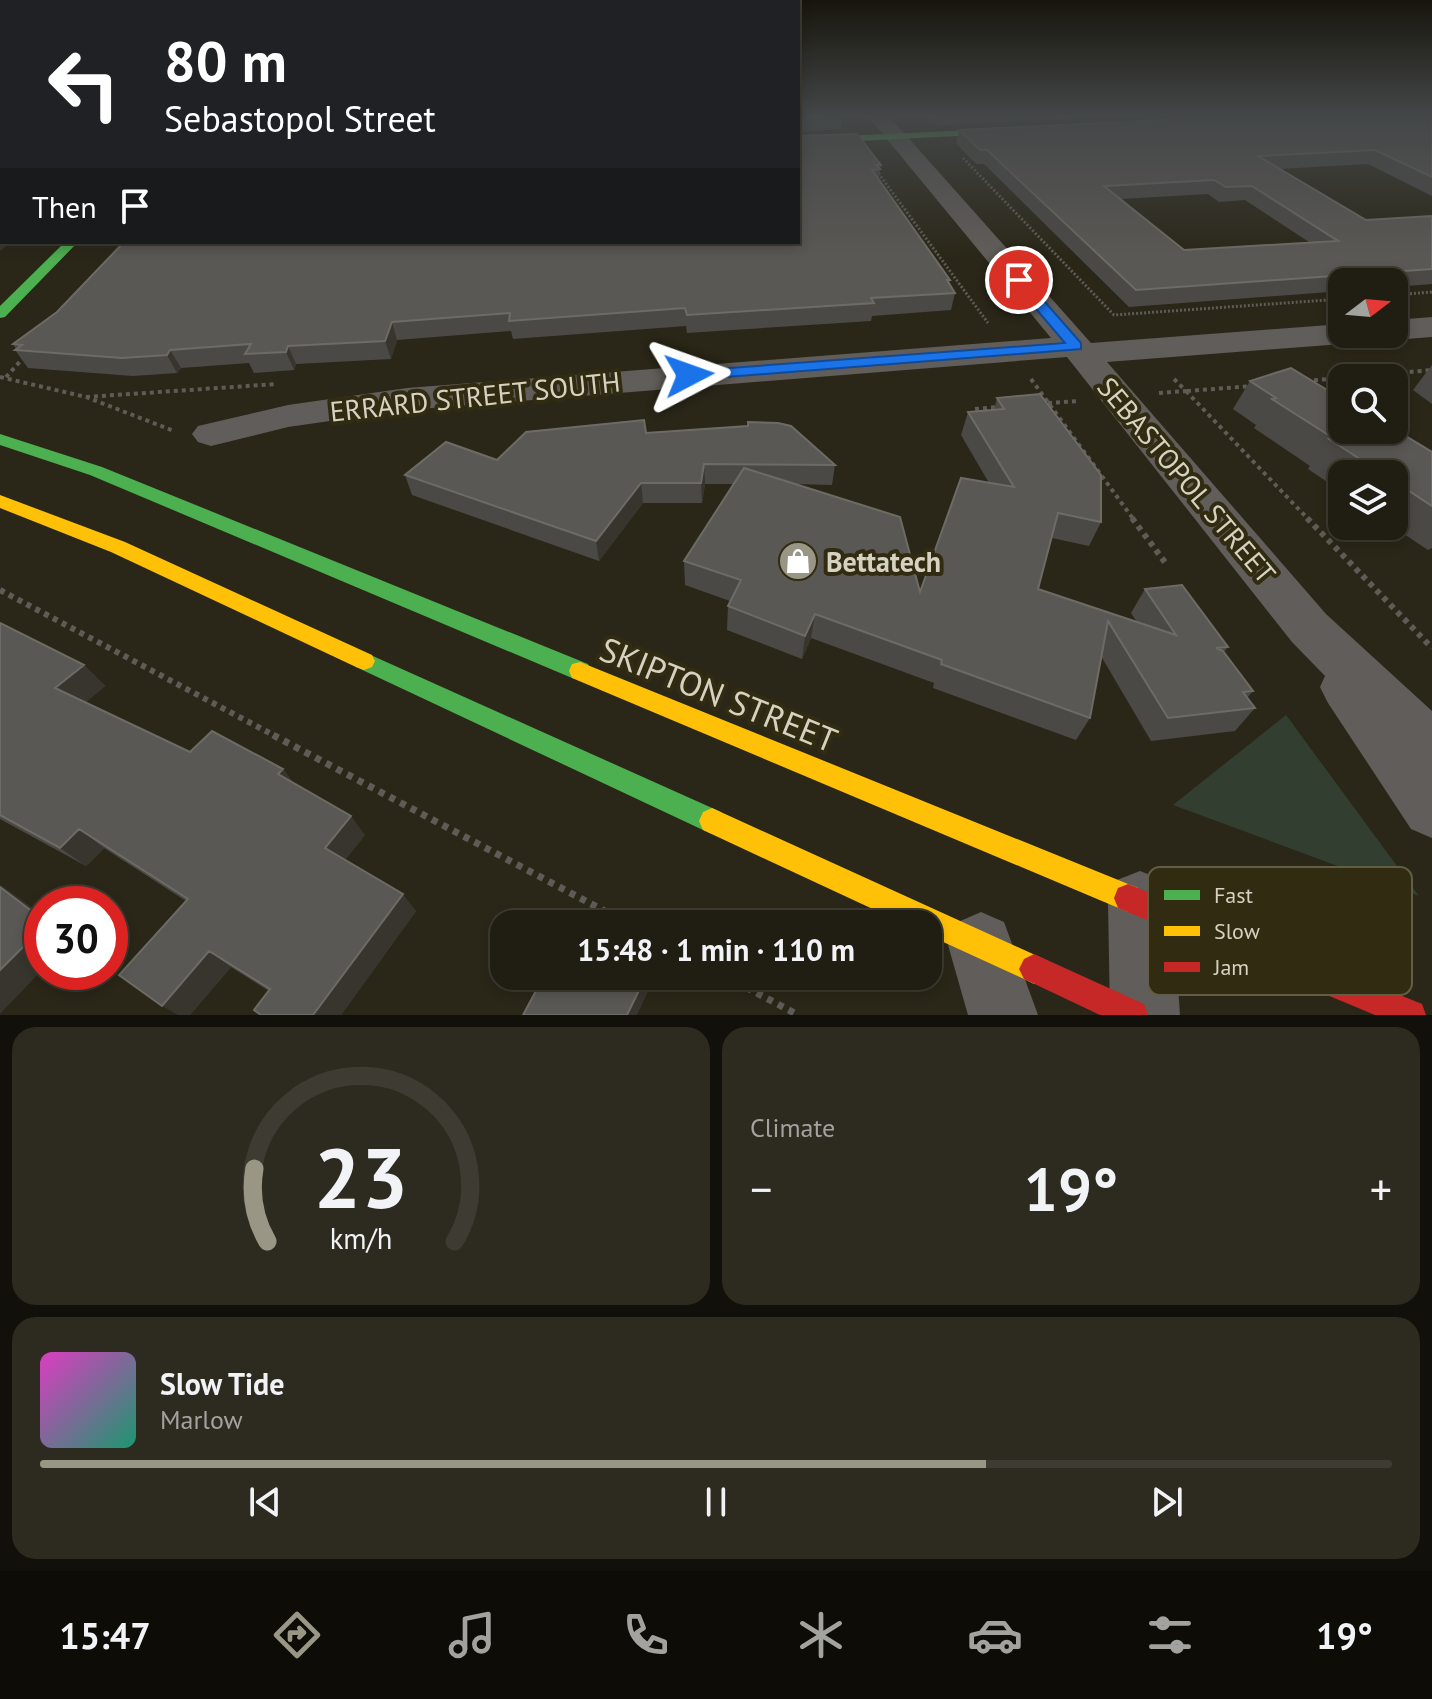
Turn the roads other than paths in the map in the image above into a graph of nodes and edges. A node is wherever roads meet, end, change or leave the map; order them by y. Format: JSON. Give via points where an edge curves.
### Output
{"nodes":[{"id":1,"x":918,"y":162,"type":"edge"},
{"id":2,"x":70,"y":244,"type":"edge"},
{"id":3,"x":0,"y":314,"type":"edge"},
{"id":4,"x":1432,"y":327,"type":"edge"},
{"id":5,"x":1408,"y":329,"type":"edge"},
{"id":6,"x":1328,"y":335,"type":"edge"},
{"id":7,"x":1079,"y":350,"type":"junction"},
{"id":8,"x":198,"y":435,"type":"road end"},
{"id":9,"x":0,"y":439,"type":"edge"},
{"id":10,"x":0,"y":501,"type":"edge"},
{"id":11,"x":1309,"y":628,"type":"junction"},
{"id":12,"x":1432,"y":747,"type":"edge"},
{"id":13,"x":1432,"y":809,"type":"edge"},
{"id":14,"x":1140,"y":903,"type":"junction"},
{"id":15,"x":1148,"y":906,"type":"edge"},
{"id":16,"x":981,"y":945,"type":"junction"},
{"id":17,"x":1363,"y":995,"type":"edge"},
{"id":18,"x":1003,"y":1015,"type":"edge"},
{"id":19,"x":1133,"y":1015,"type":"edge"},
{"id":20,"x":1145,"y":1015,"type":"edge"},
{"id":21,"x":1411,"y":1015,"type":"edge"}],
"edges":[{"from":1,"to":7,"type":"street","name":"SEBASTOPOL STREET"},
{"from":2,"to":3,"type":"main road"},
{"from":4,"to":5,"type":"street"},
{"from":6,"to":7,"type":"street","name":"ERRARD STREET SOUTH"},
{"from":7,"to":8,"type":"street","name":"ERRARD STREET SOUTH","via":[[1009,351],[407,399]]},
{"from":7,"to":11,"type":"street","name":"SEBASTOPOL STREET"},
{"from":9,"to":14,"type":"main road","name":"SKIPTON STREET","via":[[96,471]]},
{"from":10,"to":16,"type":"main road","via":[[118,547]]},
{"from":11,"to":12,"type":"street","name":"SEBASTOPOL STREET"},
{"from":11,"to":13,"type":"street","name":"SEBASTOPOL STREET","via":[[1368,722]]},
{"from":14,"to":15,"type":"main road","name":"SKIPTON STREET"},
{"from":14,"to":20,"type":"street"},
{"from":16,"to":18,"type":"street"},
{"from":16,"to":19,"type":"main road"},
{"from":17,"to":21,"type":"main road","name":"SKIPTON STREET"}]}
